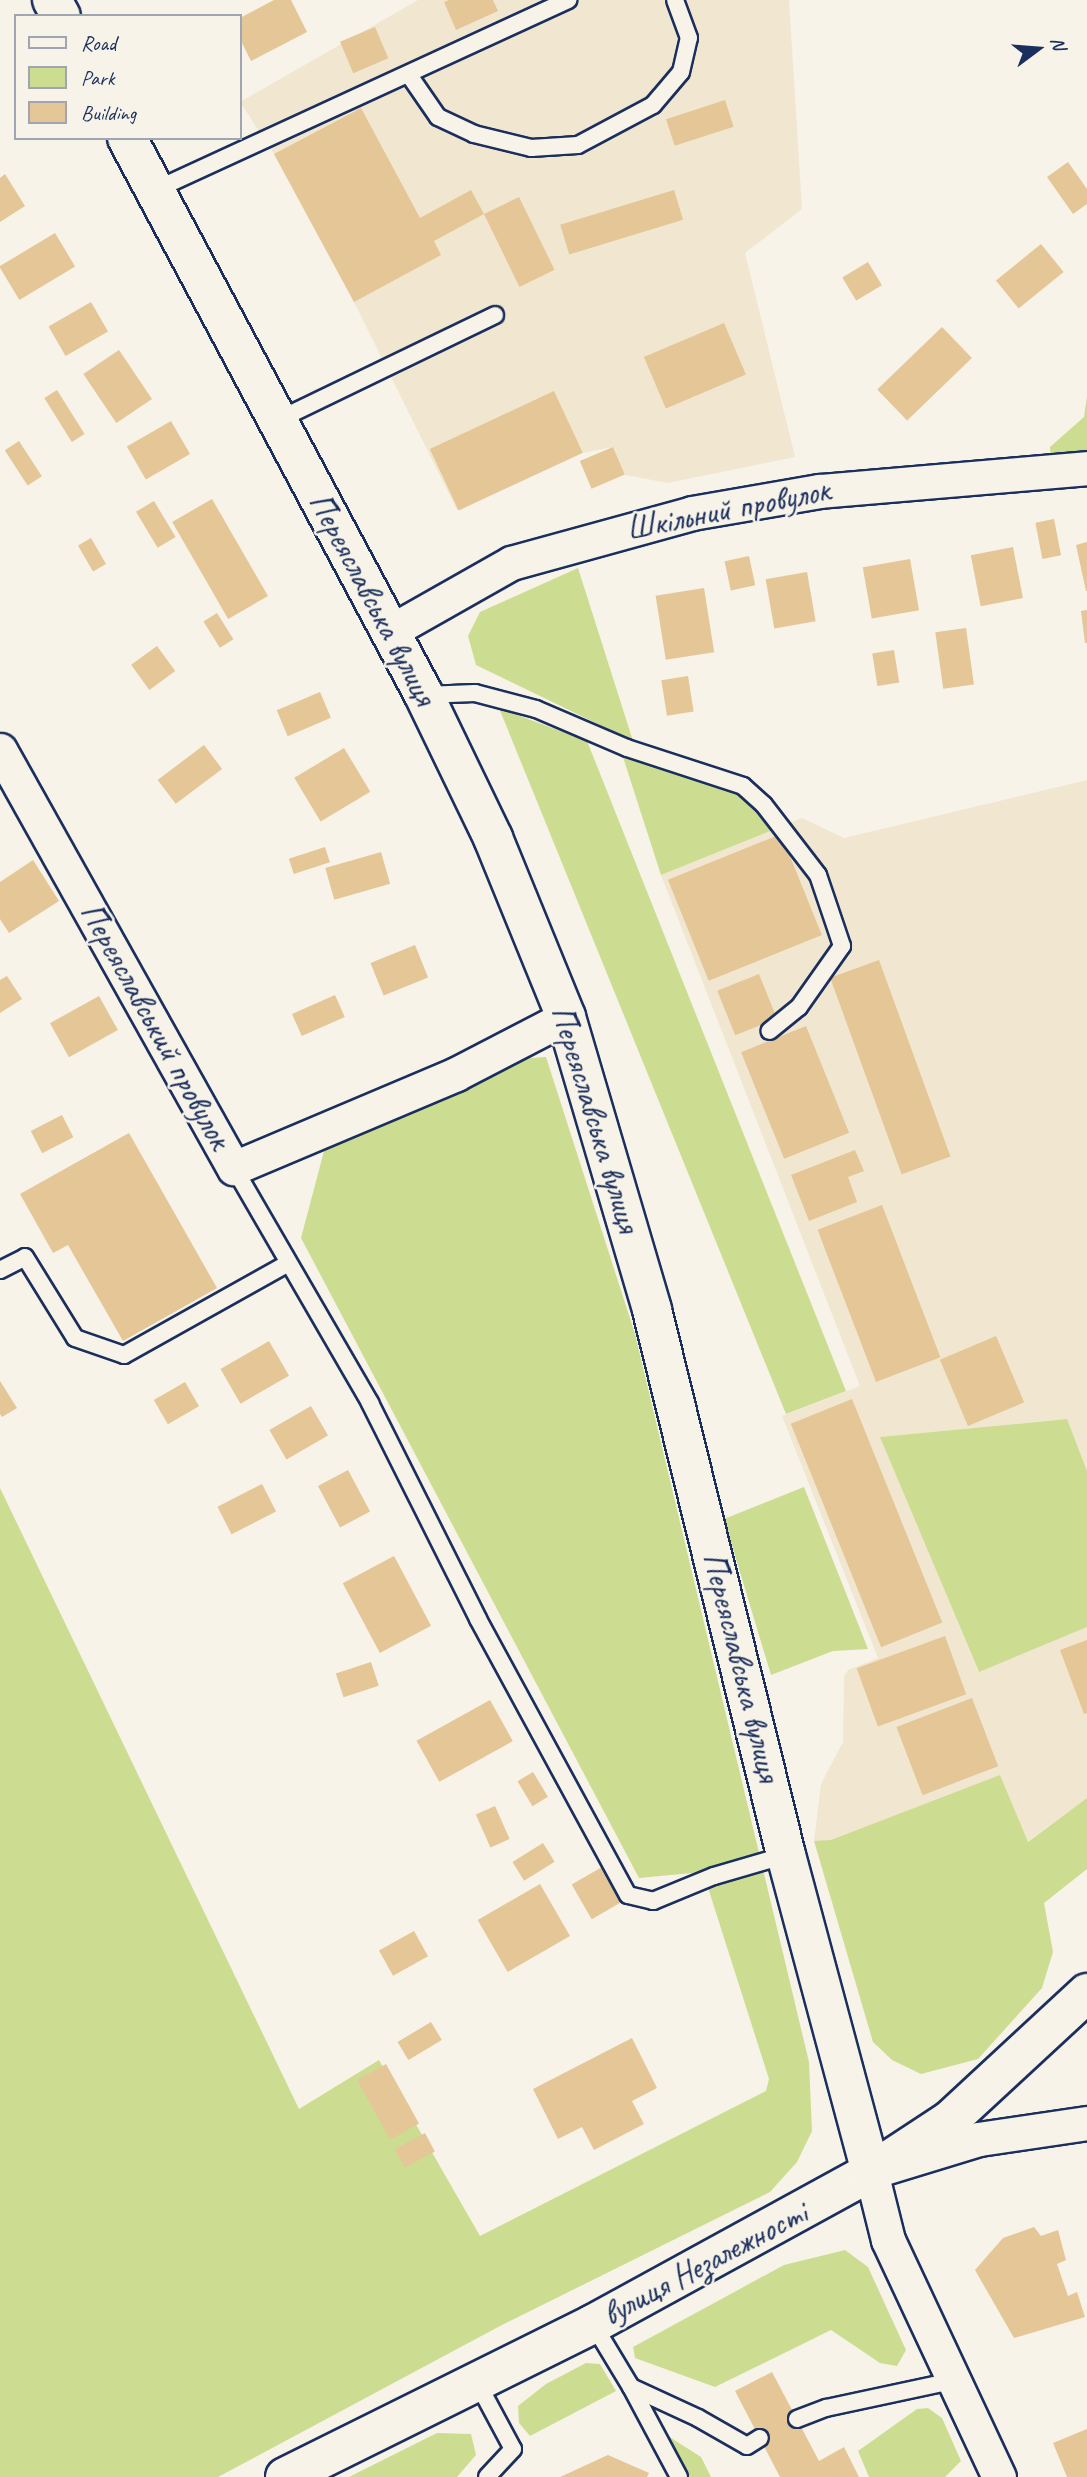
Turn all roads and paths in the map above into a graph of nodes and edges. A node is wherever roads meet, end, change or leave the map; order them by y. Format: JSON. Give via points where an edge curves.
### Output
{"nodes":[{"id":1,"x":568,"y":0,"type":"edge"},
{"id":2,"x":675,"y":0,"type":"edge"},
{"id":3,"x":409,"y":75,"type":"junction"},
{"id":4,"x":128,"y":140,"type":"edge"},
{"id":5,"x":155,"y":190,"type":"junction"},
{"id":6,"x":495,"y":315,"type":"dead end"},
{"id":7,"x":276,"y":421,"type":"junction"},
{"id":8,"x":1087,"y":468,"type":"edge"},
{"id":9,"x":391,"y":631,"type":"junction"},
{"id":10,"x":425,"y":695,"type":"junction"},
{"id":11,"x":0,"y":750,"type":"edge"},
{"id":12,"x":566,"y":1017,"type":"junction"},
{"id":13,"x":769,"y":1031,"type":"dead end"},
{"id":14,"x":234,"y":1168,"type":"junction"},
{"id":15,"x":287,"y":1264,"type":"junction"},
{"id":16,"x":0,"y":1270,"type":"edge"},
{"id":17,"x":786,"y":1855,"type":"junction"},
{"id":18,"x":1087,"y":1993,"type":"edge"},
{"id":19,"x":1087,"y":2123,"type":"edge"},
{"id":20,"x":872,"y":2172,"type":"junction"},
{"id":21,"x":593,"y":2325,"type":"junction"},
{"id":22,"x":952,"y":2381,"type":"junction"},
{"id":23,"x":477,"y":2382,"type":"junction"},
{"id":24,"x":631,"y":2388,"type":"junction"},
{"id":25,"x":797,"y":2419,"type":"dead end"},
{"id":26,"x":760,"y":2438,"type":"dead end"},
{"id":27,"x":995,"y":2476,"type":"edge"},
{"id":28,"x":285,"y":2477,"type":"edge"},
{"id":29,"x":488,"y":2477,"type":"edge"},
{"id":30,"x":679,"y":2477,"type":"edge"}],
"edges":[{"from":1,"to":3,"type":"lane"},
{"from":2,"to":3,"type":"lane","via":[[689,38],[681,72],[653,105],[578,145],[531,148],[474,134],[438,117]]},
{"from":3,"to":5,"type":"lane"},
{"from":4,"to":5,"type":"main road","name":"Переяславська вулиця"},
{"from":5,"to":7,"type":"main road","name":"Переяславська вулиця"},
{"from":6,"to":7,"type":"lane"},
{"from":7,"to":9,"type":"main road","name":"Переяславська вулиця"},
{"from":8,"to":9,"type":"street","name":"Шкільний провулок","via":[[820,491],[692,513],[511,563]]},
{"from":9,"to":10,"type":"main road","name":"Переяславська вулиця"},
{"from":10,"to":12,"type":"main road","name":"Переяславська вулиця","via":[[493,838]]},
{"from":10,"to":13,"type":"lane","via":[[475,693],[536,709],[637,752],[743,786],[764,805],[818,875],[842,946],[799,1007]]},
{"from":11,"to":14,"type":"street","name":"Переяславський провулок"},
{"from":12,"to":14,"type":"street","name":"Переяславський провулок","via":[[456,1074]]},
{"from":12,"to":17,"type":"main road","name":"Переяславська вулиця","via":[[652,1310]]},
{"from":14,"to":15,"type":"lane"},
{"from":15,"to":16,"type":"lane","via":[[124,1354],[75,1338],[25,1257]]},
{"from":15,"to":17,"type":"lane","via":[[370,1403],[478,1619],[628,1895],[653,1901],[714,1876]]},
{"from":17,"to":20,"type":"main road","name":"Переяславська вулиця"},
{"from":18,"to":20,"type":"main road","name":"вулиця Незалежності","via":[[950,2120]]},
{"from":19,"to":20,"type":"street","via":[[979,2139]]},
{"from":20,"to":21,"type":"main road","name":"вулиця Незалежності"},
{"from":20,"to":22,"type":"street","via":[[888,2240]]},
{"from":21,"to":23,"type":"main road","name":"вулиця Незалежності"},
{"from":21,"to":24,"type":"lane"},
{"from":22,"to":25,"type":"lane","via":[[826,2408]]},
{"from":22,"to":27,"type":"street"},
{"from":23,"to":28,"type":"main road","name":"вулиця Незалежності"},
{"from":23,"to":29,"type":"lane","via":[[513,2449]]},
{"from":24,"to":26,"type":"lane","via":[[747,2446]]},
{"from":24,"to":30,"type":"lane"}]}
